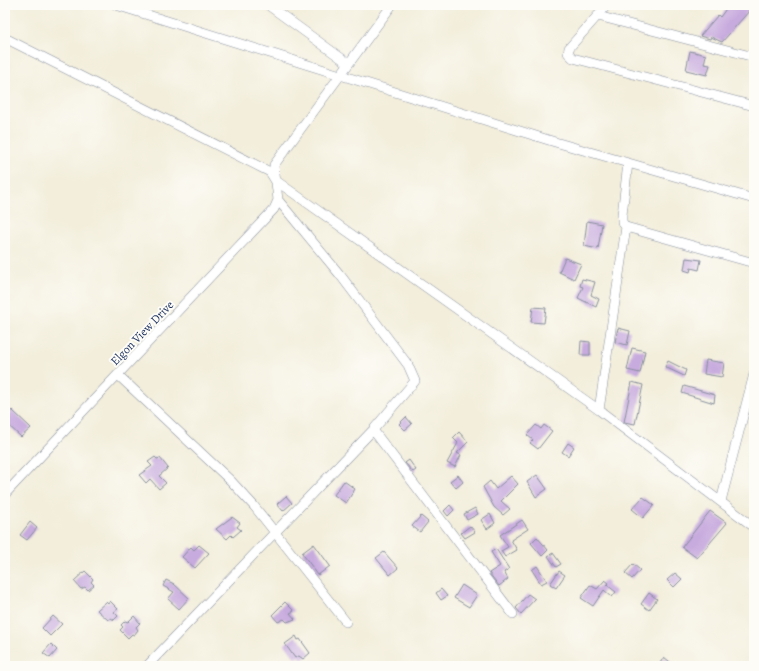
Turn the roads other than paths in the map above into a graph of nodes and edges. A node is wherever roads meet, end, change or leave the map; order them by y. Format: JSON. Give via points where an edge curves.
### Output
{"nodes":[{"id":1,"x":116,"y":5,"type":"edge"},
{"id":2,"x":268,"y":5,"type":"edge"},
{"id":3,"x":392,"y":5,"type":"edge"},
{"id":4,"x":607,"y":5,"type":"edge"},
{"id":5,"x":598,"y":16,"type":"junction"},
{"id":6,"x":5,"y":38,"type":"edge"},
{"id":7,"x":754,"y":57,"type":"edge"},
{"id":8,"x":348,"y":63,"type":"junction"},
{"id":9,"x":340,"y":75,"type":"junction"},
{"id":10,"x":754,"y":106,"type":"edge"},
{"id":11,"x":628,"y":163,"type":"junction"},
{"id":12,"x":275,"y":180,"type":"junction"},
{"id":13,"x":753,"y":198,"type":"edge"},
{"id":14,"x":278,"y":200,"type":"junction"},
{"id":15,"x":626,"y":227,"type":"junction"},
{"id":16,"x":754,"y":263,"type":"edge"},
{"id":17,"x":754,"y":374,"type":"edge"},
{"id":18,"x":118,"y":375,"type":"junction"},
{"id":19,"x":599,"y":410,"type":"junction"},
{"id":20,"x":372,"y":430,"type":"junction"},
{"id":21,"x":5,"y":494,"type":"edge"},
{"id":22,"x":721,"y":501,"type":"junction"},
{"id":23,"x":754,"y":527,"type":"edge"},
{"id":24,"x":276,"y":531,"type":"junction"},
{"id":25,"x":513,"y":614,"type":"dead end"},
{"id":26,"x":346,"y":622,"type":"dead end"},
{"id":27,"x":147,"y":666,"type":"edge"}],
"edges":[{"from":1,"to":9,"type":"street"},
{"from":2,"to":8,"type":"street"},
{"from":3,"to":8,"type":"street"},
{"from":4,"to":5,"type":"street"},
{"from":5,"to":7,"type":"street"},
{"from":5,"to":10,"type":"street","via":[[569,48],[568,53],[573,58]]},
{"from":6,"to":12,"type":"street","via":[[270,172]]},
{"from":8,"to":9,"type":"street"},
{"from":9,"to":11,"type":"street"},
{"from":9,"to":12,"type":"street","via":[[274,165]]},
{"from":11,"to":13,"type":"street"},
{"from":11,"to":15,"type":"street","via":[[622,215],[622,222]]},
{"from":12,"to":14,"type":"street"},
{"from":12,"to":19,"type":"street"},
{"from":14,"to":18,"type":"street","name":"Elgon View Drive","via":[[274,209]]},
{"from":14,"to":20,"type":"street","via":[[341,276],[414,374],[415,381],[412,387]]},
{"from":15,"to":16,"type":"street"},
{"from":15,"to":19,"type":"street"},
{"from":17,"to":22,"type":"street"},
{"from":18,"to":21,"type":"street","name":"Elgon View Drive"},
{"from":18,"to":24,"type":"street","via":[[231,481]]},
{"from":19,"to":22,"type":"street"},
{"from":20,"to":24,"type":"street"},
{"from":20,"to":25,"type":"street"},
{"from":22,"to":23,"type":"street"},
{"from":24,"to":26,"type":"street"},
{"from":24,"to":27,"type":"street"}]}
